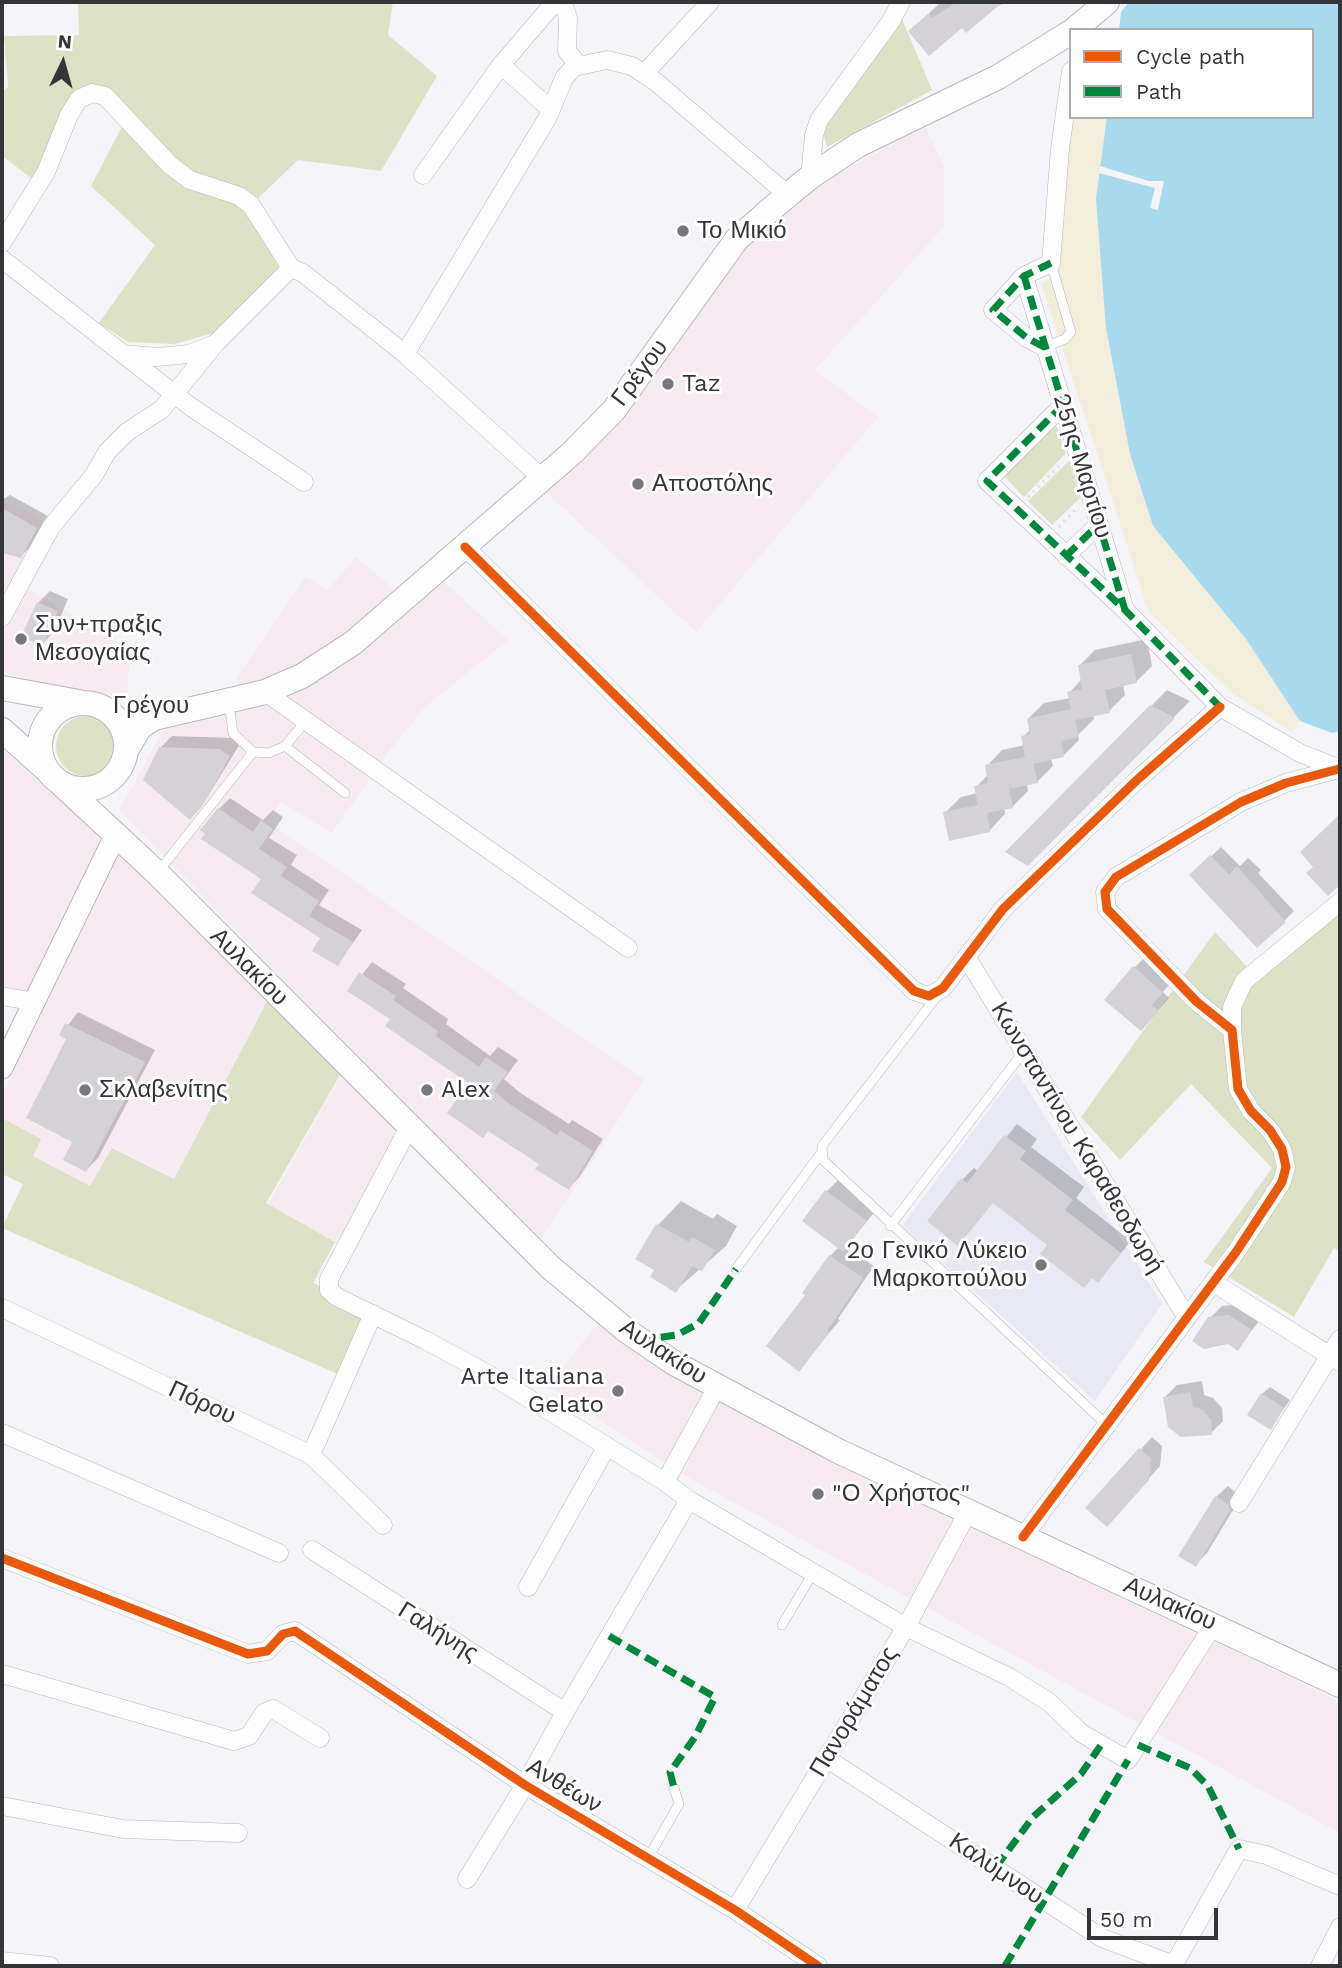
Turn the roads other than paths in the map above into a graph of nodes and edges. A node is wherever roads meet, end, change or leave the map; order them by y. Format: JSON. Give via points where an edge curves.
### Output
{"nodes":[{"id":1,"x":555,"y":2,"type":"edge"},
{"id":2,"x":563,"y":2,"type":"edge"},
{"id":3,"x":710,"y":2,"type":"edge"},
{"id":4,"x":901,"y":2,"type":"edge"},
{"id":5,"x":1107,"y":2,"type":"edge"},
{"id":6,"x":1078,"y":28,"type":"edge"},
{"id":7,"x":1069,"y":34,"type":"edge"},
{"id":8,"x":500,"y":65,"type":"junction"},
{"id":9,"x":579,"y":66,"type":"junction"},
{"id":10,"x":644,"y":74,"type":"junction"},
{"id":11,"x":1069,"y":85,"type":"edge"},
{"id":12,"x":550,"y":109,"type":"junction"},
{"id":13,"x":422,"y":175,"type":"dead end"},
{"id":14,"x":810,"y":177,"type":"junction"},
{"id":15,"x":788,"y":195,"type":"junction"},
{"id":16,"x":2,"y":243,"type":"edge"},
{"id":17,"x":2,"y":259,"type":"edge"},
{"id":18,"x":1051,"y":263,"type":"junction"},
{"id":19,"x":290,"y":268,"type":"junction"},
{"id":20,"x":1024,"y":276,"type":"junction"},
{"id":21,"x":215,"y":344,"type":"junction"},
{"id":22,"x":1044,"y":347,"type":"junction"},
{"id":23,"x":123,"y":354,"type":"junction"},
{"id":24,"x":405,"y":354,"type":"junction"},
{"id":25,"x":175,"y":394,"type":"junction"},
{"id":26,"x":1063,"y":405,"type":"junction"},
{"id":27,"x":542,"y":478,"type":"junction"},
{"id":28,"x":304,"y":482,"type":"dead end"},
{"id":29,"x":1099,"y":524,"type":"junction"},
{"id":30,"x":465,"y":547,"type":"junction"},
{"id":31,"x":1066,"y":556,"type":"junction"},
{"id":32,"x":1125,"y":610,"type":"junction"},
{"id":33,"x":2,"y":617,"type":"edge"},
{"id":34,"x":2,"y":688,"type":"edge"},
{"id":35,"x":265,"y":692,"type":"junction"},
{"id":36,"x":229,"y":701,"type":"junction"},
{"id":37,"x":91,"y":704,"type":"junction"},
{"id":38,"x":202,"y":705,"type":"junction"},
{"id":39,"x":1220,"y":708,"type":"junction"},
{"id":40,"x":306,"y":721,"type":"junction"},
{"id":41,"x":2,"y":730,"type":"edge"},
{"id":42,"x":285,"y":746,"type":"junction"},
{"id":43,"x":127,"y":749,"type":"junction"},
{"id":44,"x":253,"y":752,"type":"junction"},
{"id":45,"x":1340,"y":769,"type":"edge"},
{"id":46,"x":53,"y":776,"type":"junction"},
{"id":47,"x":115,"y":776,"type":"junction"},
{"id":48,"x":345,"y":793,"type":"dead end"},
{"id":49,"x":116,"y":834,"type":"junction"},
{"id":50,"x":157,"y":873,"type":"junction"},
{"id":51,"x":1340,"y":902,"type":"edge"},
{"id":52,"x":628,"y":948,"type":"dead end"},
{"id":53,"x":967,"y":958,"type":"junction"},
{"id":54,"x":943,"y":988,"type":"junction"},
{"id":55,"x":2,"y":996,"type":"edge"},
{"id":56,"x":35,"y":1002,"type":"junction"},
{"id":57,"x":1232,"y":1030,"type":"junction"},
{"id":58,"x":1024,"y":1051,"type":"junction"},
{"id":59,"x":2,"y":1068,"type":"edge"},
{"id":60,"x":409,"y":1127,"type":"junction"},
{"id":61,"x":821,"y":1153,"type":"junction"},
{"id":62,"x":890,"y":1226,"type":"junction"},
{"id":63,"x":736,"y":1269,"type":"dead end"},
{"id":64,"x":1214,"y":1283,"type":"junction"},
{"id":65,"x":2,"y":1308,"type":"edge"},
{"id":66,"x":373,"y":1314,"type":"junction"},
{"id":67,"x":1187,"y":1318,"type":"junction"},
{"id":68,"x":1340,"y":1339,"type":"edge"},
{"id":69,"x":1335,"y":1359,"type":"edge"},
{"id":70,"x":717,"y":1387,"type":"junction"},
{"id":71,"x":1107,"y":1425,"type":"junction"},
{"id":72,"x":2,"y":1433,"type":"edge"},
{"id":73,"x":607,"y":1446,"type":"junction"},
{"id":74,"x":311,"y":1455,"type":"junction"},
{"id":75,"x":665,"y":1482,"type":"junction"},
{"id":76,"x":689,"y":1500,"type":"junction"},
{"id":77,"x":1238,"y":1503,"type":"dead end"},
{"id":78,"x":968,"y":1512,"type":"junction"},
{"id":79,"x":383,"y":1525,"type":"dead end"},
{"id":80,"x":1023,"y":1537,"type":"junction"},
{"id":81,"x":312,"y":1550,"type":"dead end"},
{"id":82,"x":279,"y":1553,"type":"dead end"},
{"id":83,"x":2,"y":1558,"type":"edge"},
{"id":84,"x":813,"y":1573,"type":"junction"},
{"id":85,"x":528,"y":1587,"type":"dead end"},
{"id":86,"x":1214,"y":1624,"type":"junction"},
{"id":87,"x":782,"y":1625,"type":"dead end"},
{"id":88,"x":906,"y":1627,"type":"junction"},
{"id":89,"x":2,"y":1675,"type":"edge"},
{"id":90,"x":1340,"y":1685,"type":"edge"},
{"id":91,"x":565,"y":1712,"type":"junction"},
{"id":92,"x":320,"y":1738,"type":"dead end"},
{"id":93,"x":826,"y":1758,"type":"junction"},
{"id":94,"x":525,"y":1785,"type":"junction"},
{"id":95,"x":674,"y":1788,"type":"dead end"},
{"id":96,"x":2,"y":1806,"type":"edge"},
{"id":97,"x":238,"y":1833,"type":"dead end"},
{"id":98,"x":648,"y":1858,"type":"junction"},
{"id":99,"x":467,"y":1879,"type":"dead end"},
{"id":100,"x":1340,"y":1886,"type":"edge"},
{"id":101,"x":735,"y":1910,"type":"junction"},
{"id":102,"x":1340,"y":1927,"type":"edge"},
{"id":103,"x":2,"y":1961,"type":"edge"},
{"id":104,"x":50,"y":1966,"type":"edge"},
{"id":105,"x":818,"y":1966,"type":"edge"},
{"id":106,"x":1173,"y":1966,"type":"edge"},
{"id":107,"x":1320,"y":1966,"type":"edge"}],
"edges":[{"from":1,"to":8,"type":"street"},
{"from":2,"to":9,"type":"street","via":[[568,18],[566,51]]},
{"from":3,"to":10,"type":"street"},
{"from":4,"to":14,"type":"street","via":[[819,120]]},
{"from":5,"to":6,"type":"main road","name":"Γρέγου"},
{"from":7,"to":14,"type":"main road","name":"Γρέγου","via":[[998,77],[858,145]]},
{"from":8,"to":12,"type":"street"},
{"from":8,"to":13,"type":"street"},
{"from":9,"to":10,"type":"street","via":[[607,60]]},
{"from":9,"to":12,"type":"street","via":[[564,78]]},
{"from":10,"to":15,"type":"street"},
{"from":11,"to":18,"type":"street"},
{"from":12,"to":24,"type":"street"},
{"from":14,"to":15,"type":"main road","name":"Γρέγου"},
{"from":15,"to":27,"type":"main road","name":"Γρέγου","via":[[737,239],[614,410]]},
{"from":16,"to":19,"type":"street","via":[[46,173],[69,115],[79,99],[92,93],[104,96],[170,166],[190,180],[239,196],[251,205]]},
{"from":17,"to":23,"type":"street"},
{"from":18,"to":20,"type":"street"},
{"from":18,"to":22,"type":"lane","via":[[1071,332],[1065,340]]},
{"from":19,"to":21,"type":"street"},
{"from":19,"to":24,"type":"street","via":[[317,281]]},
{"from":20,"to":22,"type":"street","name":"25ης Μαρτίου"},
{"from":20,"to":22,"type":"street","via":[[993,310]]},
{"from":21,"to":23,"type":"street","via":[[189,354]]},
{"from":21,"to":25,"type":"street"},
{"from":22,"to":26,"type":"street","name":"25ης Μαρτίου"},
{"from":23,"to":25,"type":"street"},
{"from":24,"to":27,"type":"street"},
{"from":25,"to":28,"type":"street"},
{"from":25,"to":33,"type":"street","via":[[107,452],[51,527]]},
{"from":26,"to":29,"type":"street","name":"25ης Μαρτίου"},
{"from":26,"to":31,"type":"street","via":[[987,481]]},
{"from":27,"to":30,"type":"main road","name":"Γρέγου"},
{"from":29,"to":31,"type":"street"},
{"from":29,"to":32,"type":"street","name":"25ης Μαρτίου"},
{"from":30,"to":35,"type":"main road","name":"Γρέγου","via":[[353,643],[302,676]]},
{"from":30,"to":54,"type":"street","via":[[914,991],[929,996]]},
{"from":31,"to":32,"type":"street"},
{"from":32,"to":39,"type":"street","name":"25ης Μαρτίου"},
{"from":34,"to":37,"type":"main road","name":"Γρέγου"},
{"from":35,"to":36,"type":"main road","name":"Γρέγου"},
{"from":35,"to":40,"type":"street"},
{"from":36,"to":38,"type":"main road","name":"Γρέγου"},
{"from":36,"to":44,"type":"lane","via":[[233,733]]},
{"from":37,"to":38,"type":"main road","name":"Γρέγου","via":[[145,709]]},
{"from":37,"to":43,"type":"main road","via":[[120,723]]},
{"from":37,"to":46,"type":"main road","via":[[67,706],[48,722],[40,746]]},
{"from":38,"to":43,"type":"main road","name":"Γρέγου","via":[[146,722]]},
{"from":39,"to":45,"type":"street","name":"25ης Μαρτίου"},
{"from":39,"to":53,"type":"street","via":[[1138,779],[1003,909]]},
{"from":40,"to":42,"type":"lane"},
{"from":40,"to":52,"type":"street"},
{"from":41,"to":46,"type":"main road","name":"Αυλακίου"},
{"from":42,"to":44,"type":"lane","via":[[269,753]]},
{"from":42,"to":48,"type":"lane"},
{"from":43,"to":47,"type":"main road"},
{"from":44,"to":50,"type":"lane"},
{"from":45,"to":57,"type":"street","via":[[1286,783],[1241,802],[1116,877],[1105,892],[1107,909],[1197,1002]]},
{"from":46,"to":47,"type":"main road","via":[[72,788],[88,789]]},
{"from":46,"to":49,"type":"main road","name":"Αυλακίου"},
{"from":47,"to":49,"type":"main road","via":[[106,810]]},
{"from":49,"to":50,"type":"main road","name":"Αυλακίου"},
{"from":49,"to":56,"type":"street"},
{"from":50,"to":60,"type":"main road","name":"Αυλακίου"},
{"from":51,"to":57,"type":"street","via":[[1244,981],[1232,1007]]},
{"from":53,"to":54,"type":"street"},
{"from":53,"to":58,"type":"street","name":"Κωνσταντίνου Καραθεοδωρή"},
{"from":54,"to":61,"type":"lane"},
{"from":55,"to":56,"type":"street"},
{"from":56,"to":59,"type":"street"},
{"from":57,"to":64,"type":"street","via":[[1238,1089],[1282,1149],[1286,1167],[1282,1182]]},
{"from":58,"to":62,"type":"lane"},
{"from":58,"to":67,"type":"street","name":"Κωνσταντίνου Καραθεοδωρή"},
{"from":60,"to":66,"type":"street","via":[[329,1279],[329,1290],[337,1297]]},
{"from":60,"to":70,"type":"main road","name":"Αυλακίου","via":[[588,1301],[674,1363]]},
{"from":61,"to":62,"type":"lane"},
{"from":61,"to":63,"type":"lane"},
{"from":62,"to":71,"type":"lane"},
{"from":64,"to":67,"type":"street"},
{"from":64,"to":69,"type":"street"},
{"from":65,"to":74,"type":"street","name":"Πόρου"},
{"from":66,"to":73,"type":"street","via":[[497,1379]]},
{"from":66,"to":74,"type":"street"},
{"from":67,"to":71,"type":"street"},
{"from":68,"to":69,"type":"street"},
{"from":69,"to":77,"type":"street"},
{"from":70,"to":75,"type":"street"},
{"from":70,"to":78,"type":"main road","name":"Αυλακίου"},
{"from":71,"to":80,"type":"street"},
{"from":72,"to":82,"type":"street"},
{"from":73,"to":75,"type":"street"},
{"from":73,"to":85,"type":"street"},
{"from":74,"to":79,"type":"street","name":"Πόρου"},
{"from":75,"to":76,"type":"street"},
{"from":76,"to":84,"type":"street"},
{"from":76,"to":91,"type":"street"},
{"from":78,"to":80,"type":"main road","name":"Αυλακίου"},
{"from":78,"to":88,"type":"street","name":"Πανοράματος"},
{"from":80,"to":86,"type":"main road","name":"Αυλακίου"},
{"from":81,"to":91,"type":"street","name":"Γαλήνης"},
{"from":83,"to":94,"type":"street","name":"Ανθέων","via":[[248,1654],[267,1651],[283,1634],[295,1631]]},
{"from":84,"to":87,"type":"lane"},
{"from":84,"to":88,"type":"street"},
{"from":86,"to":88,"type":"street","via":[[1128,1760],[1081,1733],[1049,1702],[1009,1677]]},
{"from":86,"to":90,"type":"main road","name":"Αυλακίου"},
{"from":88,"to":93,"type":"street","name":"Πανοράματος"},
{"from":89,"to":92,"type":"street","via":[[234,1741],[249,1736],[264,1713],[273,1709]]},
{"from":91,"to":94,"type":"street"},
{"from":93,"to":101,"type":"street","name":"Πανοράματος"},
{"from":93,"to":106,"type":"street","name":"Καλύμνου","via":[[1102,1938]]},
{"from":94,"to":98,"type":"street","name":"Ανθέων"},
{"from":94,"to":99,"type":"street"},
{"from":95,"to":98,"type":"lane","via":[[678,1804]]},
{"from":96,"to":97,"type":"street","via":[[123,1829]]},
{"from":98,"to":101,"type":"street","name":"Ανθέων"},
{"from":100,"to":106,"type":"street","via":[[1239,1849]]},
{"from":101,"to":105,"type":"street","name":"Ανθέων"},
{"from":102,"to":107,"type":"street"},
{"from":103,"to":104,"type":"street"}]}
